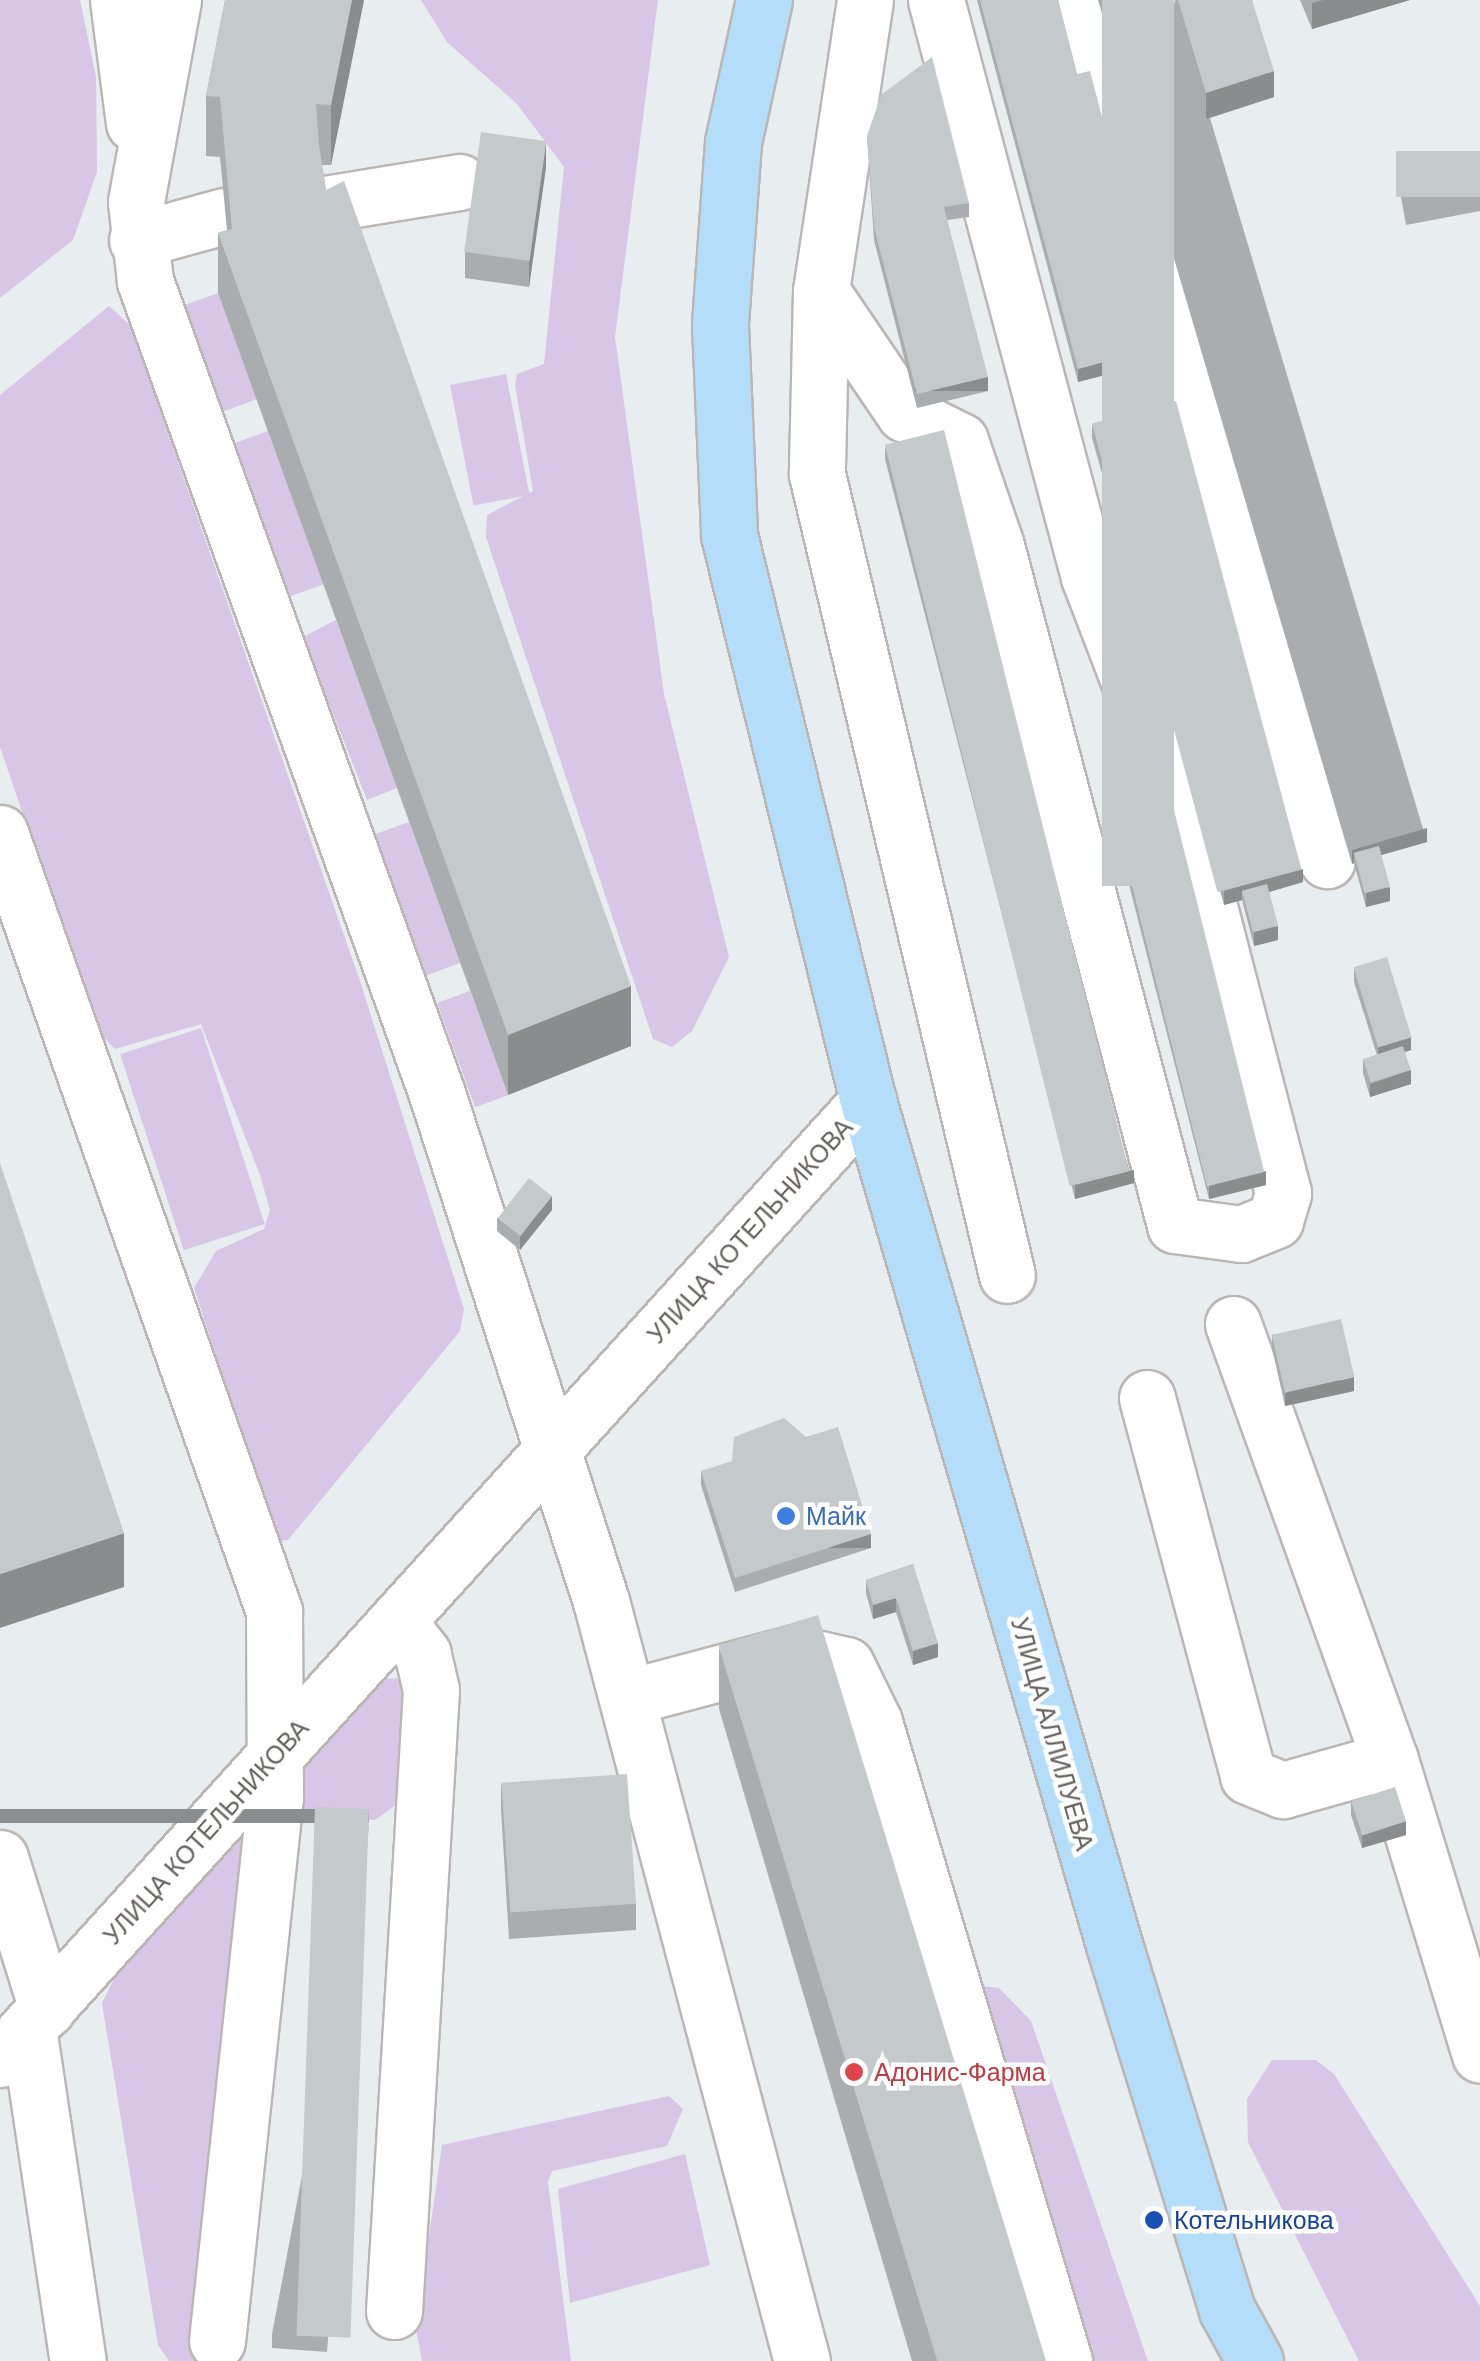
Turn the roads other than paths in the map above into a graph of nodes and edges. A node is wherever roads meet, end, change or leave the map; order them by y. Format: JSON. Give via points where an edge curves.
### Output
{"nodes":[{"id":1,"x":118,"y":0,"type":"edge"},
{"id":2,"x":173,"y":0,"type":"edge"},
{"id":3,"x":764,"y":0,"type":"edge"},
{"id":4,"x":865,"y":0,"type":"edge"},
{"id":5,"x":936,"y":0,"type":"edge"},
{"id":6,"x":1080,"y":0,"type":"edge"},
{"id":7,"x":140,"y":166,"type":"junction"},
{"id":8,"x":459,"y":182,"type":"dead end"},
{"id":9,"x":319,"y":204,"type":"edge"},
{"id":10,"x":224,"y":216,"type":"edge"},
{"id":11,"x":137,"y":240,"type":"junction"},
{"id":12,"x":821,"y":291,"type":"junction"},
{"id":13,"x":0,"y":832,"type":"edge"},
{"id":14,"x":1327,"y":860,"type":"dead end"},
{"id":15,"x":868,"y":1101,"type":"junction"},
{"id":16,"x":1008,"y":1275,"type":"dead end"},
{"id":17,"x":1233,"y":1324,"type":"dead end"},
{"id":18,"x":1148,"y":1398,"type":"dead end"},
{"id":19,"x":548,"y":1455,"type":"junction"},
{"id":20,"x":397,"y":1621,"type":"junction"},
{"id":21,"x":629,"y":1697,"type":"junction"},
{"id":22,"x":273,"y":1758,"type":"junction"},
{"id":23,"x":1390,"y":1760,"type":"junction"},
{"id":24,"x":0,"y":1858,"type":"edge"},
{"id":25,"x":25,"y":2032,"type":"edge"},
{"id":26,"x":1480,"y":2055,"type":"edge"},
{"id":27,"x":394,"y":2311,"type":"dead end"},
{"id":28,"x":217,"y":2342,"type":"dead end"},
{"id":29,"x":78,"y":2361,"type":"edge"},
{"id":30,"x":802,"y":2361,"type":"edge"},
{"id":31,"x":1064,"y":2361,"type":"edge"},
{"id":32,"x":1255,"y":2361,"type":"edge"}],
"edges":[{"from":1,"to":7,"type":"street"},
{"from":2,"to":7,"type":"street"},
{"from":3,"to":15,"type":"main road","name":"УЛИЦА КОТЕЛЬНИКОВА","via":[[734,142],[720,325],[730,535]]},
{"from":4,"to":12,"type":"street"},
{"from":5,"to":12,"type":"street","via":[[1089,577],[1196,853],[1284,1193],[1275,1220],[1241,1234],[1175,1226],[979,490],[960,441],[904,413]]},
{"from":6,"to":14,"type":"street"},
{"from":7,"to":11,"type":"street"},
{"from":8,"to":9,"type":"street"},
{"from":10,"to":11,"type":"street"},
{"from":11,"to":19,"type":"street","via":[[203,452],[438,1094]]},
{"from":12,"to":16,"type":"street","via":[[817,474]]},
{"from":13,"to":22,"type":"street","via":[[274,1612]]},
{"from":15,"to":19,"type":"street","name":"УЛИЦА КОТЕЛЬНИКОВА"},
{"from":15,"to":32,"type":"main road","name":"УЛИЦА АЛЛИЛУЕВА","via":[[1120,1966],[1227,2310]]},
{"from":17,"to":23,"type":"street"},
{"from":18,"to":23,"type":"street","via":[[1248,1776],[1283,1790]]},
{"from":19,"to":20,"type":"street","name":"УЛИЦА КОТЕЛЬНИКОВА"},
{"from":19,"to":21,"type":"street"},
{"from":20,"to":22,"type":"street","name":"УЛИЦА КОТЕЛЬНИКОВА"},
{"from":20,"to":27,"type":"street","via":[[422,1654],[431,1690]]},
{"from":21,"to":30,"type":"street"},
{"from":21,"to":31,"type":"street","via":[[794,1653],[846,1664],[874,1722]]},
{"from":22,"to":25,"type":"street","name":"УЛИЦА КОТЕЛЬНИКОВА"},
{"from":22,"to":28,"type":"street"},
{"from":23,"to":26,"type":"street"},
{"from":24,"to":25,"type":"street"},
{"from":25,"to":29,"type":"street"}]}
